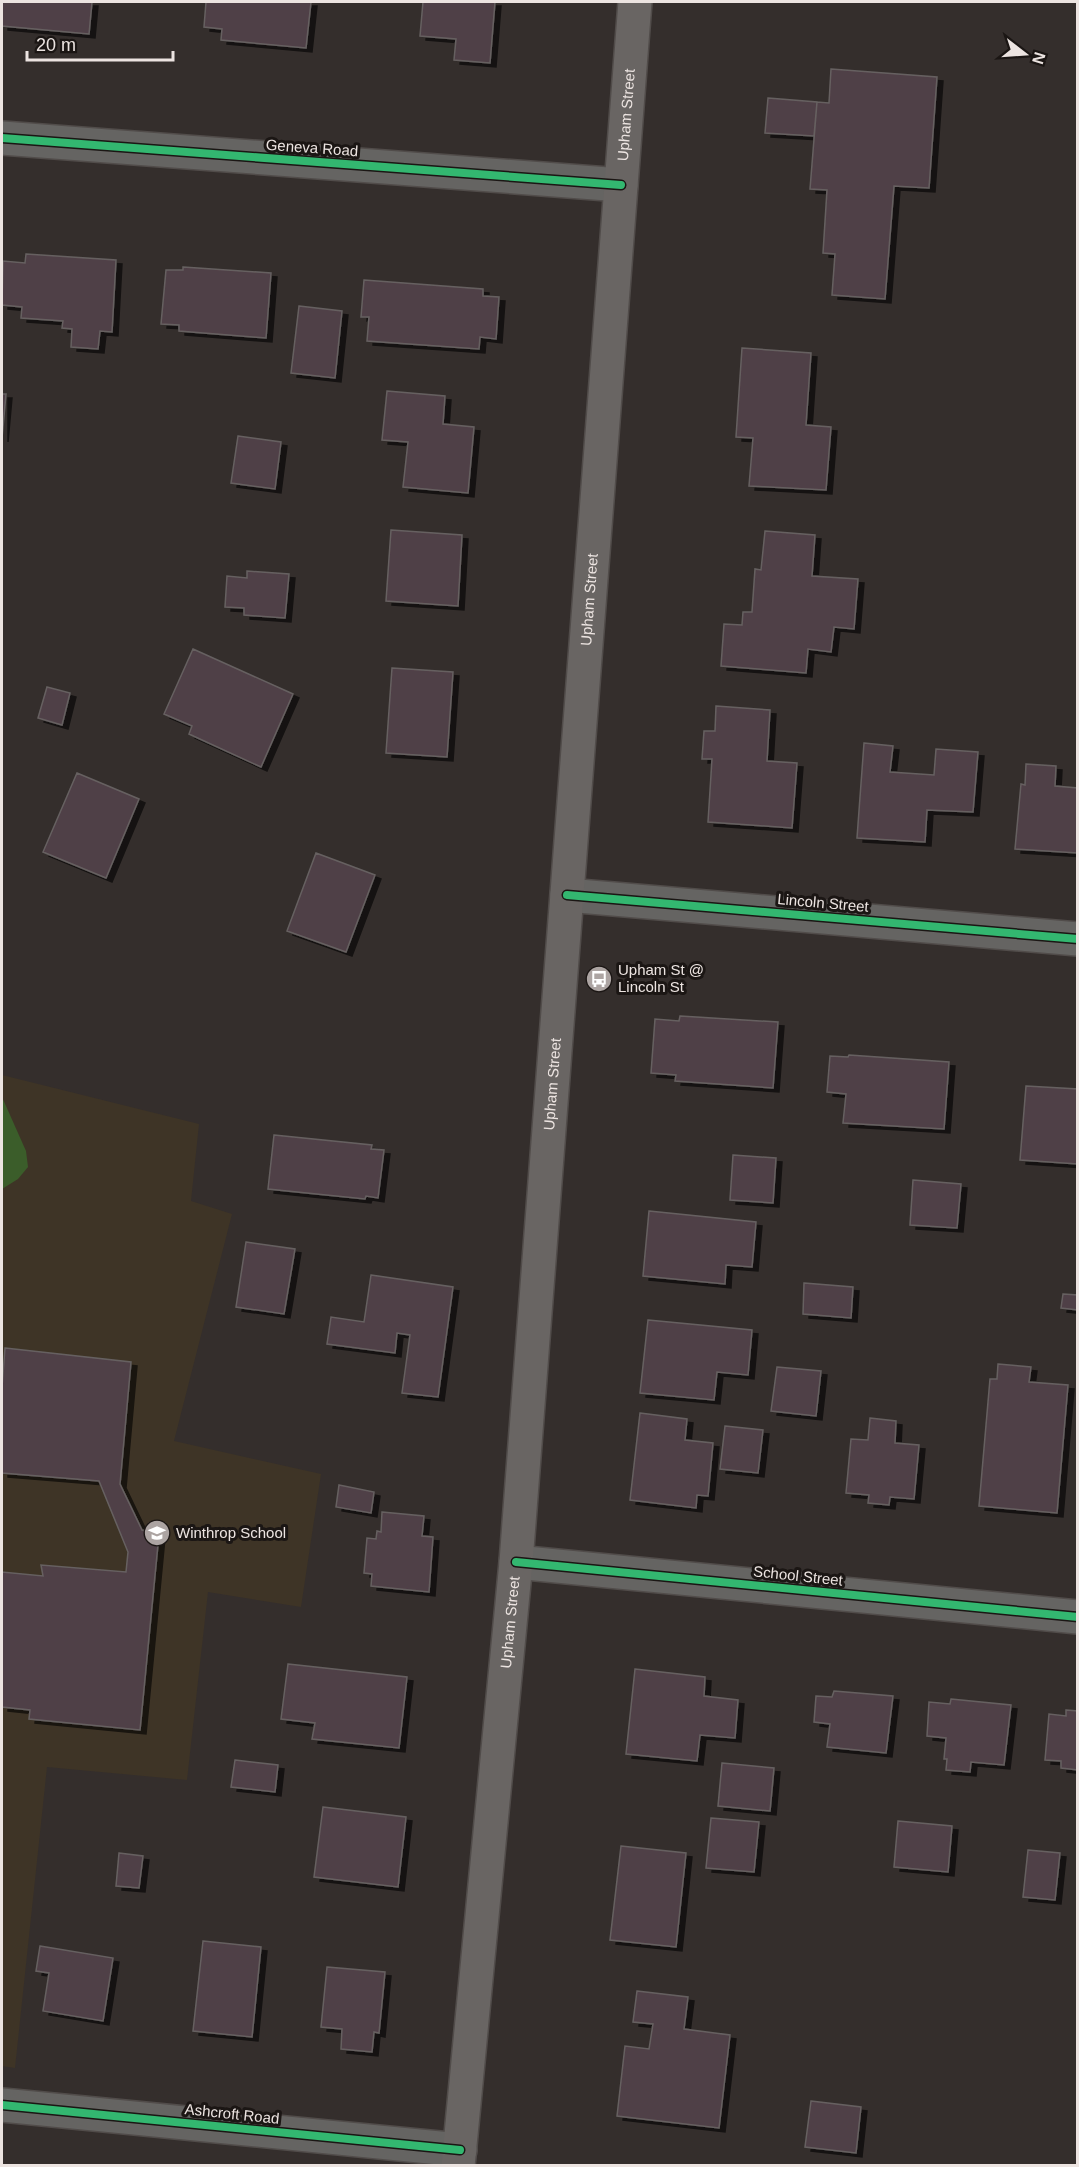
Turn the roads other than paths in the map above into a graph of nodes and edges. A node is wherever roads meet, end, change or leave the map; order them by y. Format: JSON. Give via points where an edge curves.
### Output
{"nodes":[{"id":1,"x":635,"y":2,"type":"edge"},
{"id":2,"x":2,"y":138,"type":"edge"},
{"id":3,"x":621,"y":185,"type":"junction"},
{"id":4,"x":567,"y":895,"type":"junction"},
{"id":5,"x":1077,"y":939,"type":"edge"},
{"id":6,"x":516,"y":1562,"type":"junction"},
{"id":7,"x":1077,"y":1617,"type":"edge"},
{"id":8,"x":2,"y":2105,"type":"edge"},
{"id":9,"x":459,"y":2158,"type":"edge"}],
"edges":[{"from":1,"to":3,"type":"main road","name":"Upham Street"},
{"from":2,"to":3,"type":"street","name":"Geneva Road"},
{"from":3,"to":4,"type":"main road","name":"Upham Street"},
{"from":4,"to":5,"type":"street","name":"Lincoln Street"},
{"from":4,"to":6,"type":"main road","name":"Upham Street"},
{"from":6,"to":7,"type":"street","name":"School Street"},
{"from":6,"to":9,"type":"main road","name":"Upham Street"},
{"from":8,"to":9,"type":"street","name":"Ashcroft Road"}]}
